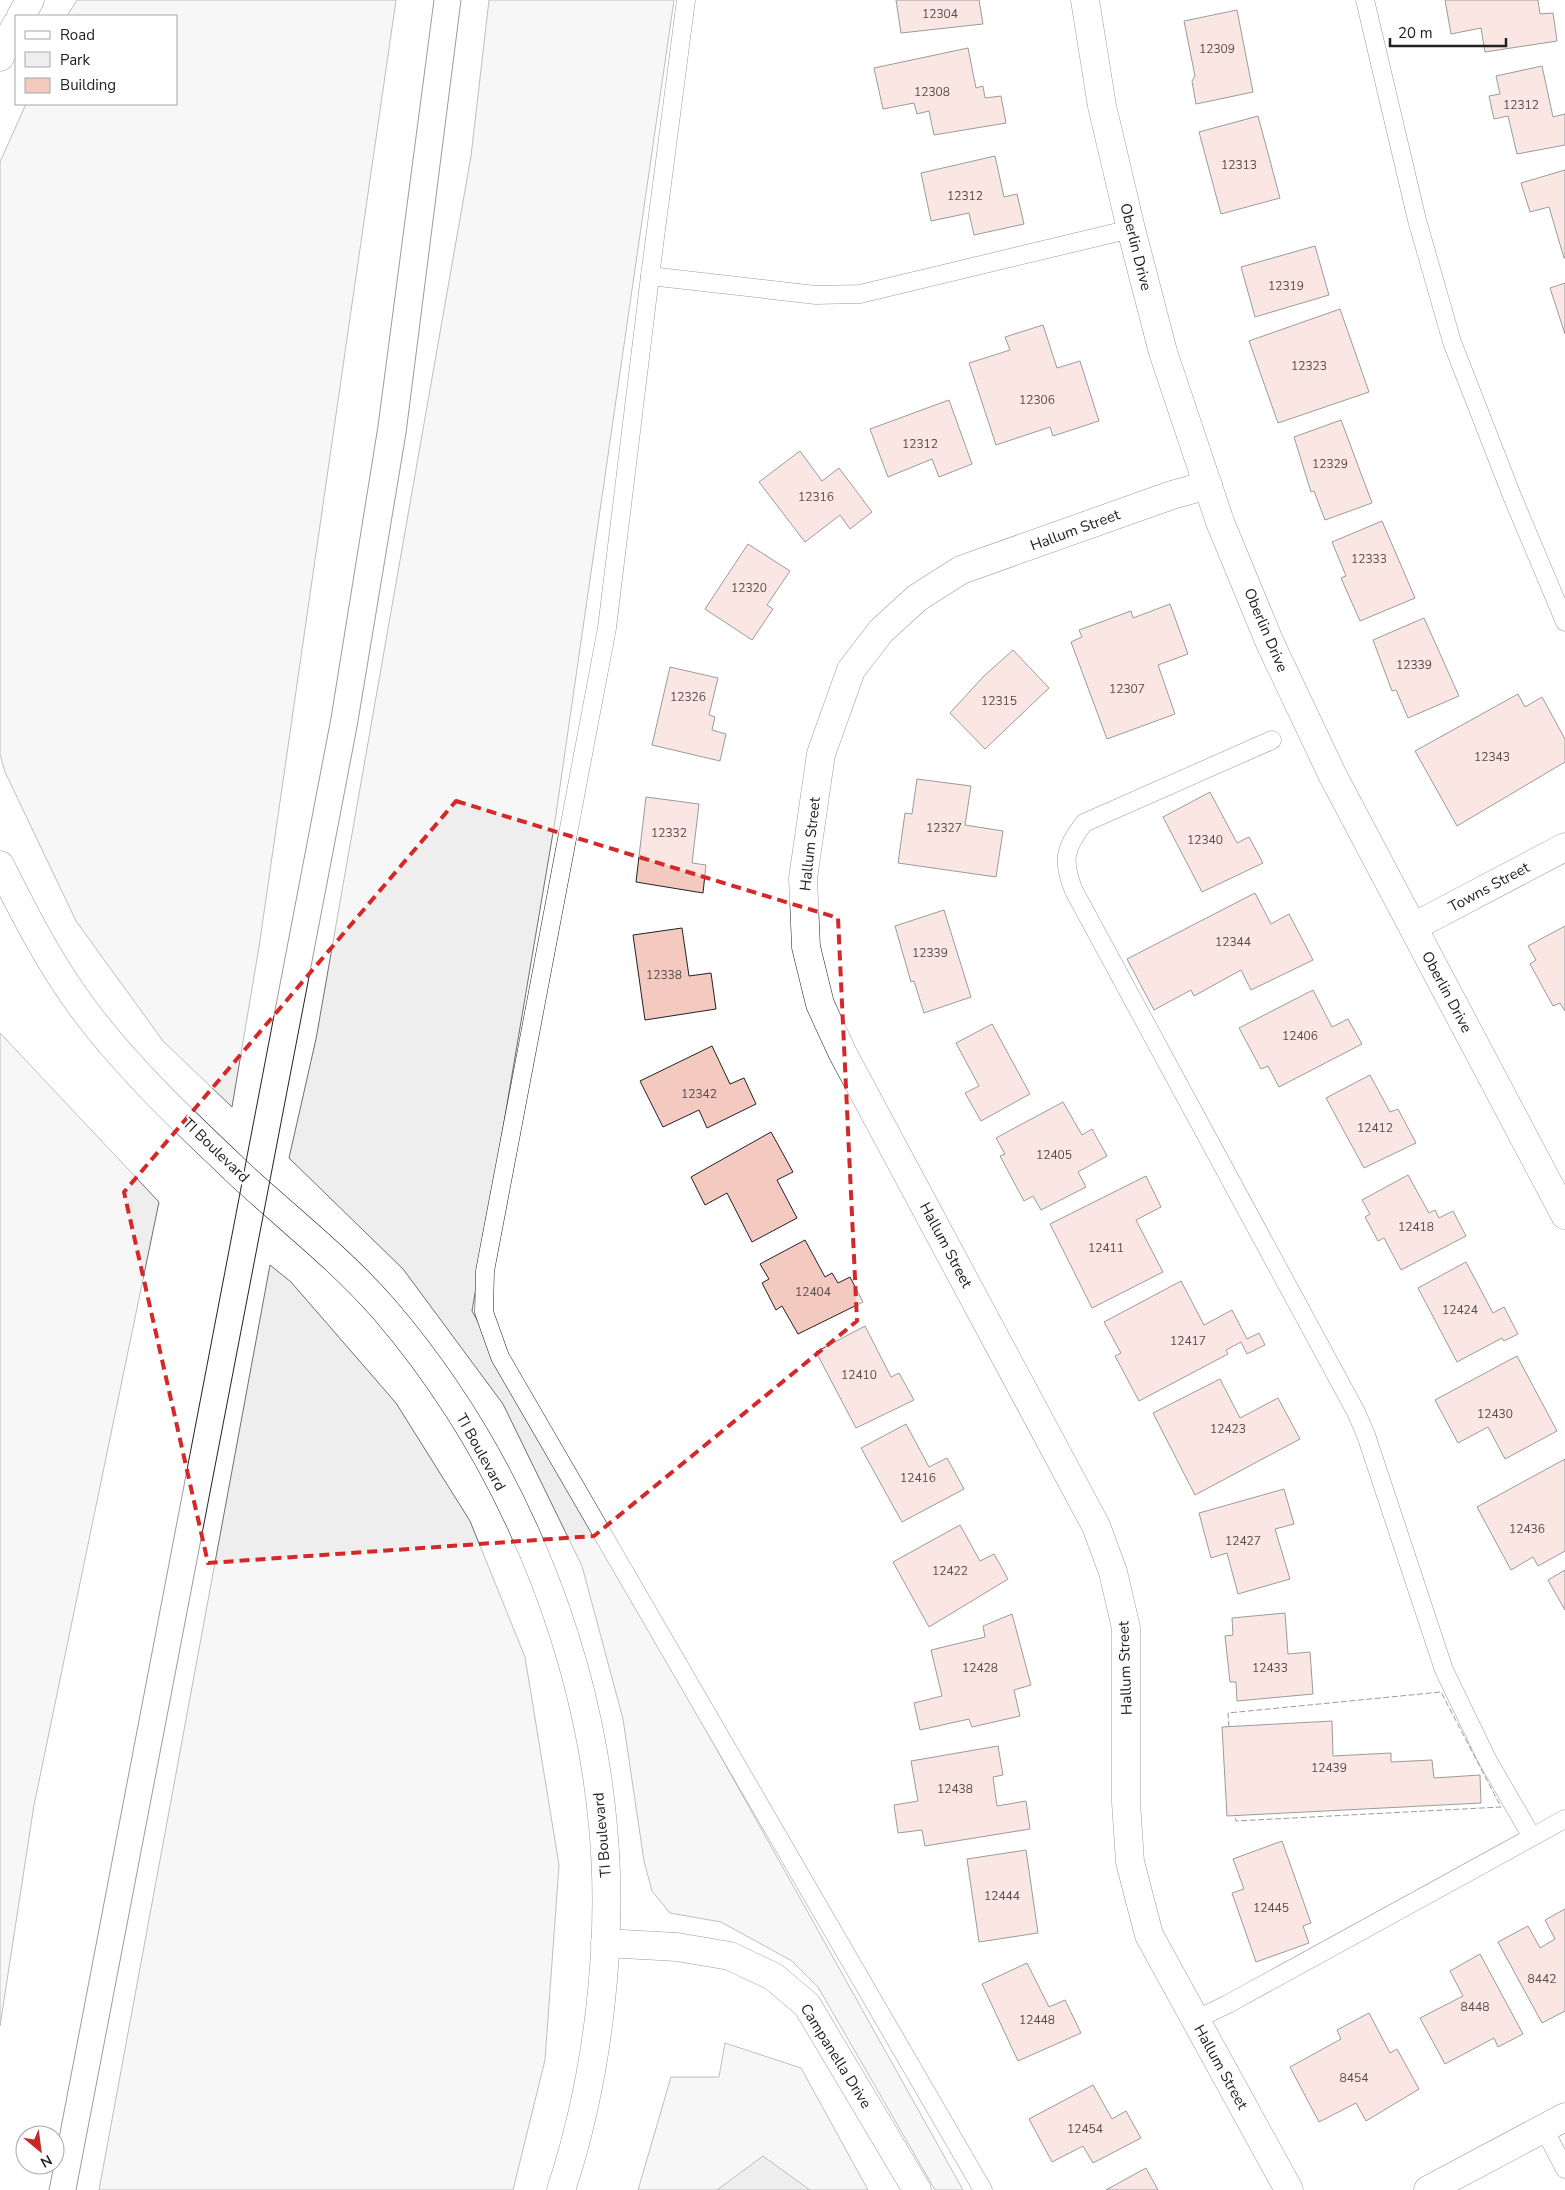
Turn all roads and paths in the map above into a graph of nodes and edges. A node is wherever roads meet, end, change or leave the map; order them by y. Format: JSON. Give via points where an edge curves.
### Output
{"nodes":[{"id":1,"x":30,"y":0,"type":"edge"},
{"id":2,"x":686,"y":0,"type":"edge"},
{"id":3,"x":1085,"y":0,"type":"edge"},
{"id":4,"x":1365,"y":0,"type":"edge"},
{"id":5,"x":22,"y":15,"type":"edge"},
{"id":6,"x":15,"y":27,"type":"edge"},
{"id":7,"x":0,"y":57,"type":"edge"},
{"id":8,"x":1131,"y":229,"type":"junction"},
{"id":9,"x":650,"y":276,"type":"junction"},
{"id":10,"x":1208,"y":485,"type":"junction"},
{"id":11,"x":1565,"y":622,"type":"edge"},
{"id":12,"x":1272,"y":740,"type":"dead end"},
{"id":13,"x":1565,"y":847,"type":"edge"},
{"id":14,"x":0,"y":865,"type":"edge"},
{"id":15,"x":1413,"y":927,"type":"junction"},
{"id":16,"x":1565,"y":1215,"type":"edge"},
{"id":17,"x":1565,"y":1819,"type":"edge"},
{"id":18,"x":1532,"y":1837,"type":"junction"},
{"id":19,"x":604,"y":1943,"type":"junction"},
{"id":20,"x":1195,"y":2020,"type":"junction"},
{"id":21,"x":1554,"y":2123,"type":"edge"},
{"id":22,"x":1565,"y":2169,"type":"edge"},
{"id":23,"x":561,"y":2190,"type":"edge"},
{"id":24,"x":917,"y":2190,"type":"edge"},
{"id":25,"x":983,"y":2190,"type":"edge"},
{"id":26,"x":1289,"y":2190,"type":"edge"},
{"id":27,"x":1428,"y":2190,"type":"edge"}],
"edges":[{"from":1,"to":5,"type":"street"},
{"from":2,"to":9,"type":"lane"},
{"from":3,"to":8,"type":"street","name":"Oberlin Drive","via":[[1102,106]]},
{"from":4,"to":11,"type":"lane","via":[[1417,220],[1452,342]]},
{"from":6,"to":7,"type":"street"},
{"from":8,"to":9,"type":"lane","via":[[860,294],[816,296]]},
{"from":8,"to":10,"type":"street","name":"Oberlin Drive","via":[[1163,352]]},
{"from":9,"to":25,"type":"lane","via":[[607,628],[485,1271],[484,1312],[500,1357]]},
{"from":10,"to":15,"type":"street","name":"Oberlin Drive","via":[[1274,652],[1332,776]]},
{"from":10,"to":20,"type":"street","name":"Hallum Street","via":[[961,570],[917,598],[881,631],[852,670],[821,754],[803,878],[806,947],[824,1012],[842,1052],[1096,1526],[1113,1572],[1126,1628],[1126,1802],[1130,1862],[1149,1935]]},
{"from":12,"to":18,"type":"lane","via":[[1084,823],[1067,853],[1066,871],[1356,1412],[1444,1670],[1483,1752]]},
{"from":13,"to":15,"type":"street","name":"Towns Street"},
{"from":14,"to":19,"type":"street","name":"TI Boulevard","via":[[40,942],[82,1008],[103,1034],[166,1102],[243,1177],[347,1270],[384,1310],[429,1367],[491,1467],[536,1561],[572,1665],[586,1720],[603,1826],[606,1883]]},
{"from":15,"to":16,"type":"street","name":"Oberlin Drive"},
{"from":17,"to":18,"type":"lane"},
{"from":18,"to":20,"type":"lane"},
{"from":19,"to":23,"type":"street","name":"TI Boulevard","via":[[599,2016],[588,2088]]},
{"from":19,"to":24,"type":"street","name":"Campanella Drive","via":[[678,1947],[730,1956],[774,1977],[807,2005]]},
{"from":20,"to":26,"type":"street","name":"Hallum Street"},
{"from":21,"to":22,"type":"lane"},
{"from":21,"to":27,"type":"street"}]}
